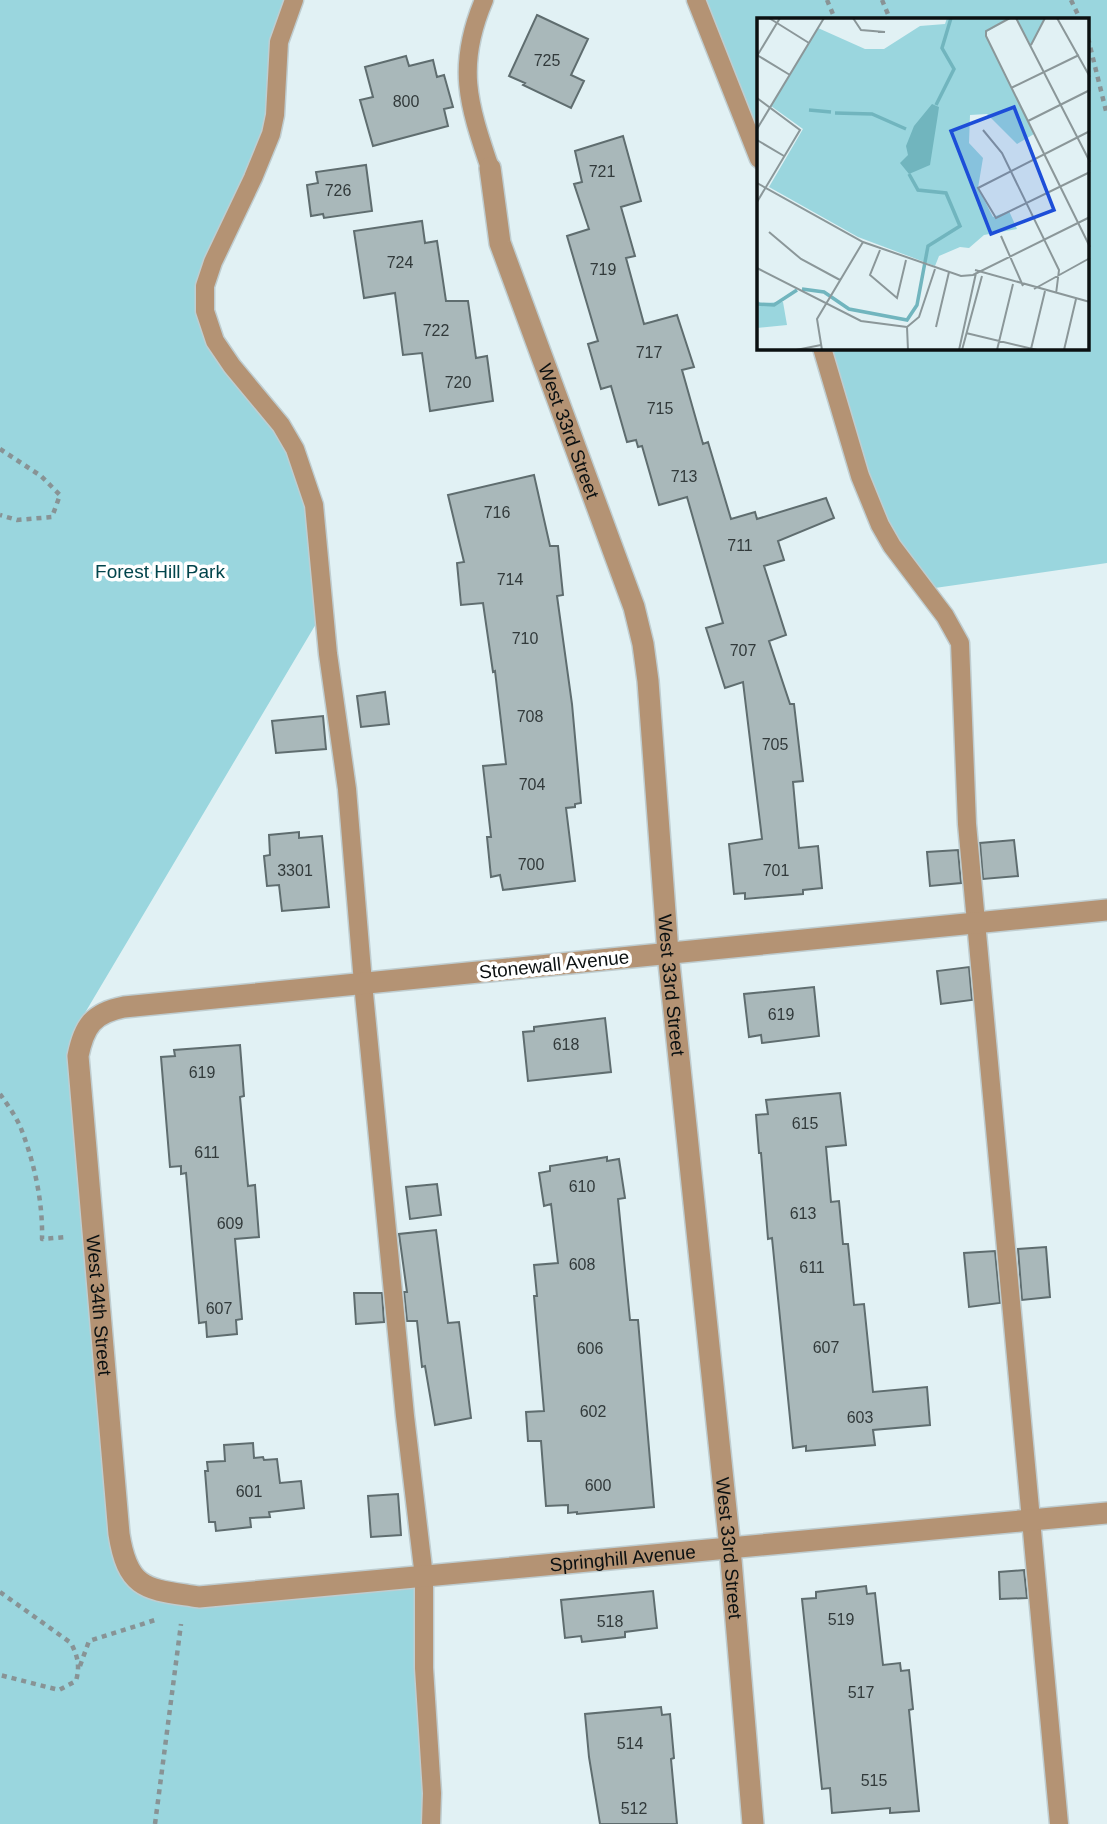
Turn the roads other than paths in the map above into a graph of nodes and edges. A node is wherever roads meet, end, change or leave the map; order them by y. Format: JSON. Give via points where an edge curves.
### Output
{"nodes":[{"id":1,"x":294,"y":0,"type":"edge"},
{"id":2,"x":484,"y":0,"type":"edge"},
{"id":3,"x":696,"y":0,"type":"edge"},
{"id":4,"x":757,"y":154,"type":"edge"},
{"id":5,"x":490,"y":168,"type":"joint"},
{"id":6,"x":823,"y":350,"type":"edge"},
{"id":7,"x":1107,"y":910,"type":"edge"},
{"id":8,"x":976,"y":921,"type":"junction"},
{"id":9,"x":668,"y":953,"type":"junction"},
{"id":10,"x":363,"y":983,"type":"junction"},
{"id":11,"x":89,"y":1024,"type":"joint"},
{"id":12,"x":1107,"y":1513,"type":"edge"},
{"id":13,"x":1030,"y":1519,"type":"junction"},
{"id":14,"x":730,"y":1548,"type":"junction"},
{"id":15,"x":424,"y":1577,"type":"junction"},
{"id":16,"x":139,"y":1582,"type":"joint"},
{"id":17,"x":431,"y":1824,"type":"edge"},
{"id":18,"x":753,"y":1824,"type":"edge"},
{"id":19,"x":1059,"y":1824,"type":"edge"}],
"edges":[{"from":1,"to":10,"type":"lane","via":[[279,42],[271,134],[213,262],[205,286],[205,311],[215,341],[295,449],[314,505],[347,789]]},
{"from":2,"to":5,"type":"lane","via":[[466,64],[473,119]]},
{"from":3,"to":4,"type":"lane"},
{"from":5,"to":9,"type":"street","name":"West 33rd Street","via":[[500,243],[634,607],[643,644]]},
{"from":6,"to":8,"type":"lane","via":[[860,476],[880,525],[960,643]]},
{"from":7,"to":8,"type":"street","name":"Stonewall Avenue"},
{"from":8,"to":9,"type":"street","name":"Stonewall Avenue"},
{"from":8,"to":13,"type":"lane"},
{"from":9,"to":10,"type":"street","name":"Stonewall Avenue"},
{"from":9,"to":14,"type":"street","name":"West 33rd Street"},
{"from":10,"to":11,"type":"street","name":"Stonewall Avenue","via":[[124,1007],[100,1014]]},
{"from":10,"to":15,"type":"lane"},
{"from":11,"to":16,"type":"street","name":"West 34th Street","via":[[78,1056],[119,1534],[122,1555]]},
{"from":12,"to":13,"type":"street","name":"Springhill Avenue"},
{"from":13,"to":14,"type":"street","name":"Springhill Avenue"},
{"from":13,"to":19,"type":"lane"},
{"from":14,"to":15,"type":"street","name":"Springhill Avenue"},
{"from":14,"to":18,"type":"street","name":"West 33rd Street"},
{"from":15,"to":16,"type":"street","name":"Springhill Avenue","via":[[199,1597],[162,1592]]},
{"from":15,"to":17,"type":"lane"}]}
